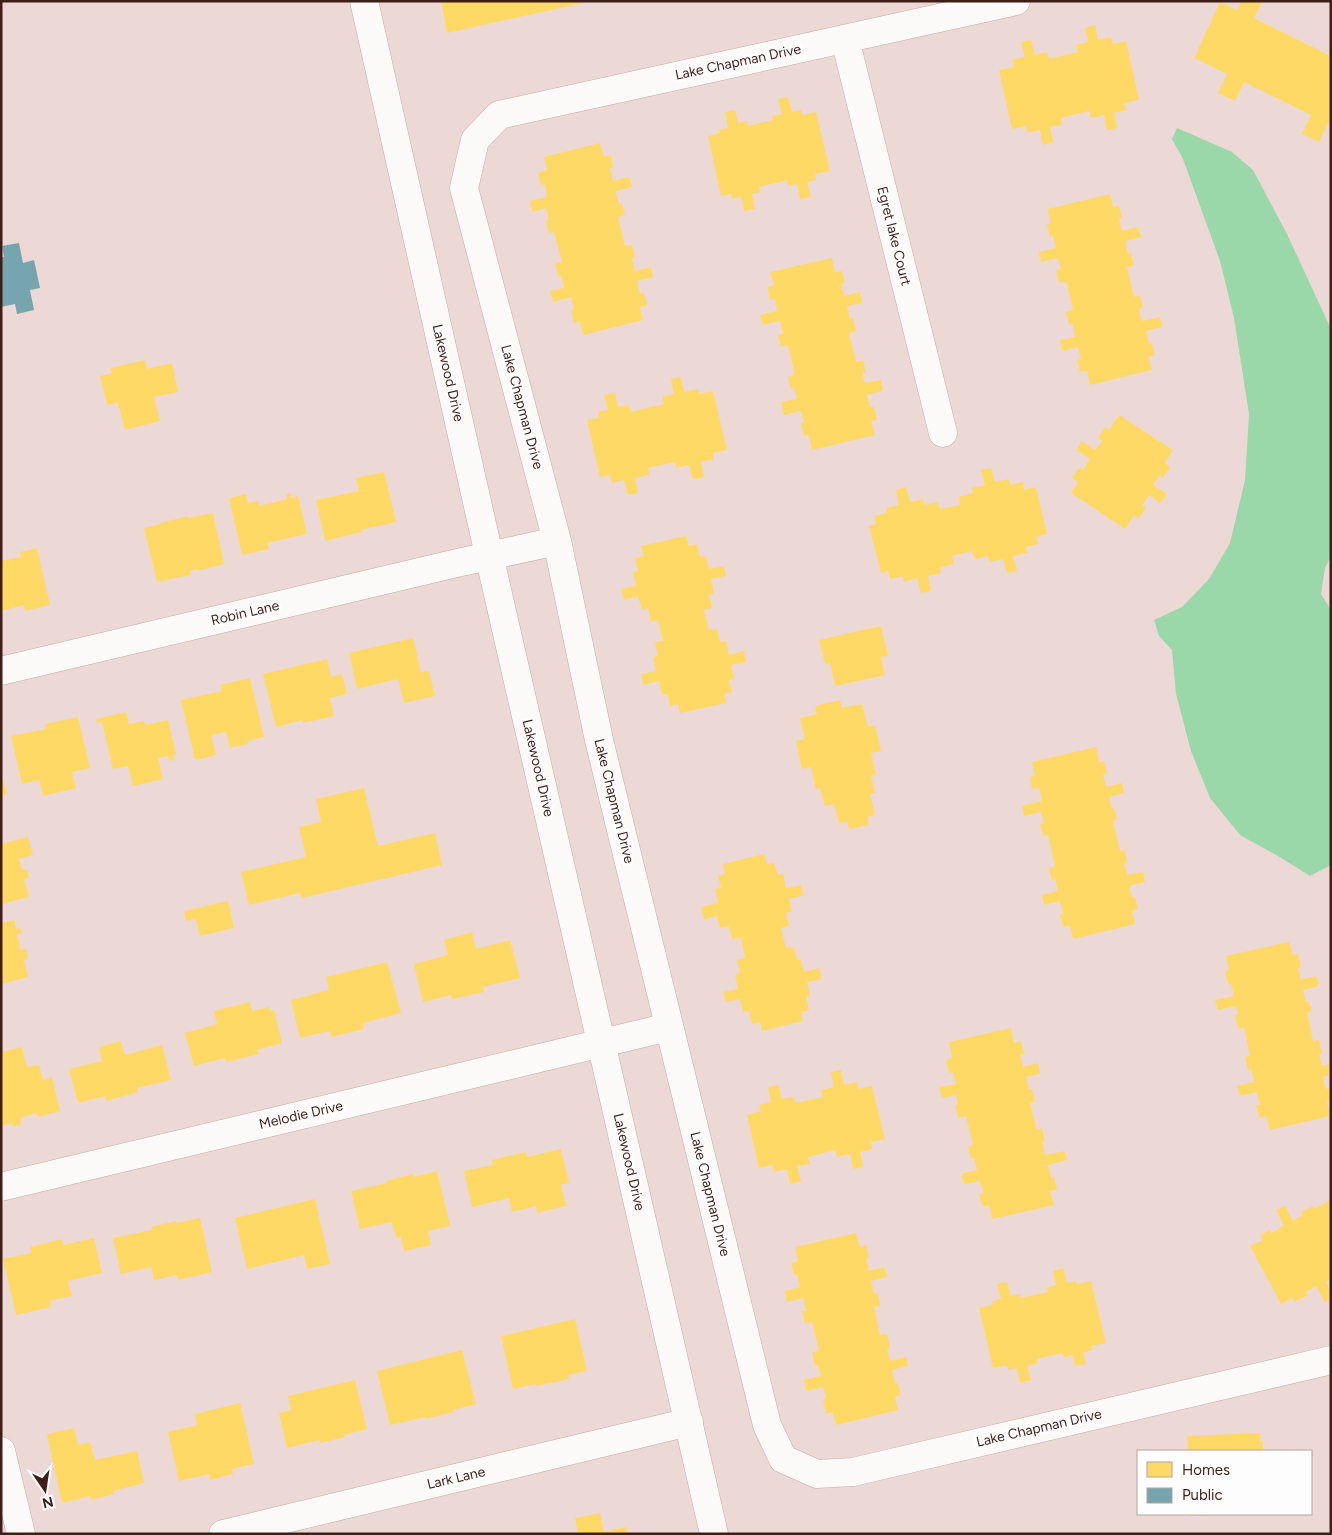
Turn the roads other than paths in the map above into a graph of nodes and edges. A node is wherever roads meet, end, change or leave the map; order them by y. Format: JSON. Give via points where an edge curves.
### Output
{"nodes":[{"id":1,"x":364,"y":1,"type":"edge"},
{"id":2,"x":1016,"y":1,"type":"edge"},
{"id":3,"x":845,"y":39,"type":"junction"},
{"id":4,"x":943,"y":433,"type":"dead end"},
{"id":5,"x":557,"y":541,"type":"junction"},
{"id":6,"x":489,"y":555,"type":"junction"},
{"id":7,"x":1,"y":671,"type":"edge"},
{"id":8,"x":669,"y":1027,"type":"junction"},
{"id":9,"x":601,"y":1043,"type":"junction"},
{"id":10,"x":1,"y":1187,"type":"edge"},
{"id":11,"x":1331,"y":1360,"type":"edge"},
{"id":12,"x":688,"y":1422,"type":"junction"},
{"id":13,"x":1,"y":1451,"type":"edge"},
{"id":14,"x":21,"y":1534,"type":"edge"},
{"id":15,"x":223,"y":1534,"type":"edge"},
{"id":16,"x":714,"y":1534,"type":"edge"}],
"edges":[{"from":1,"to":6,"type":"street","name":"Lakewood Drive"},
{"from":2,"to":3,"type":"street","name":"Lake Chapman Drive"},
{"from":3,"to":4,"type":"street","name":"Egret lake Court"},
{"from":3,"to":5,"type":"street","name":"Lake Chapman Drive","via":[[499,115],[475,140],[464,188]]},
{"from":5,"to":6,"type":"street","name":"Robin Lane"},
{"from":5,"to":8,"type":"street","name":"Lake Chapman Drive","via":[[598,740]]},
{"from":6,"to":7,"type":"street","name":"Robin Lane"},
{"from":6,"to":9,"type":"street","name":"Lakewood Drive"},
{"from":8,"to":9,"type":"street","name":"Melodie Drive"},
{"from":8,"to":11,"type":"street","name":"Lake Chapman Drive","via":[[767,1425],[783,1459],[817,1474],[853,1472]]},
{"from":9,"to":10,"type":"street","name":"Melodie Drive"},
{"from":9,"to":12,"type":"street","name":"Lakewood Drive"},
{"from":12,"to":15,"type":"street","name":"Lark Lane"},
{"from":12,"to":16,"type":"street","name":"Lakewood Drive"},
{"from":13,"to":14,"type":"street"}]}
